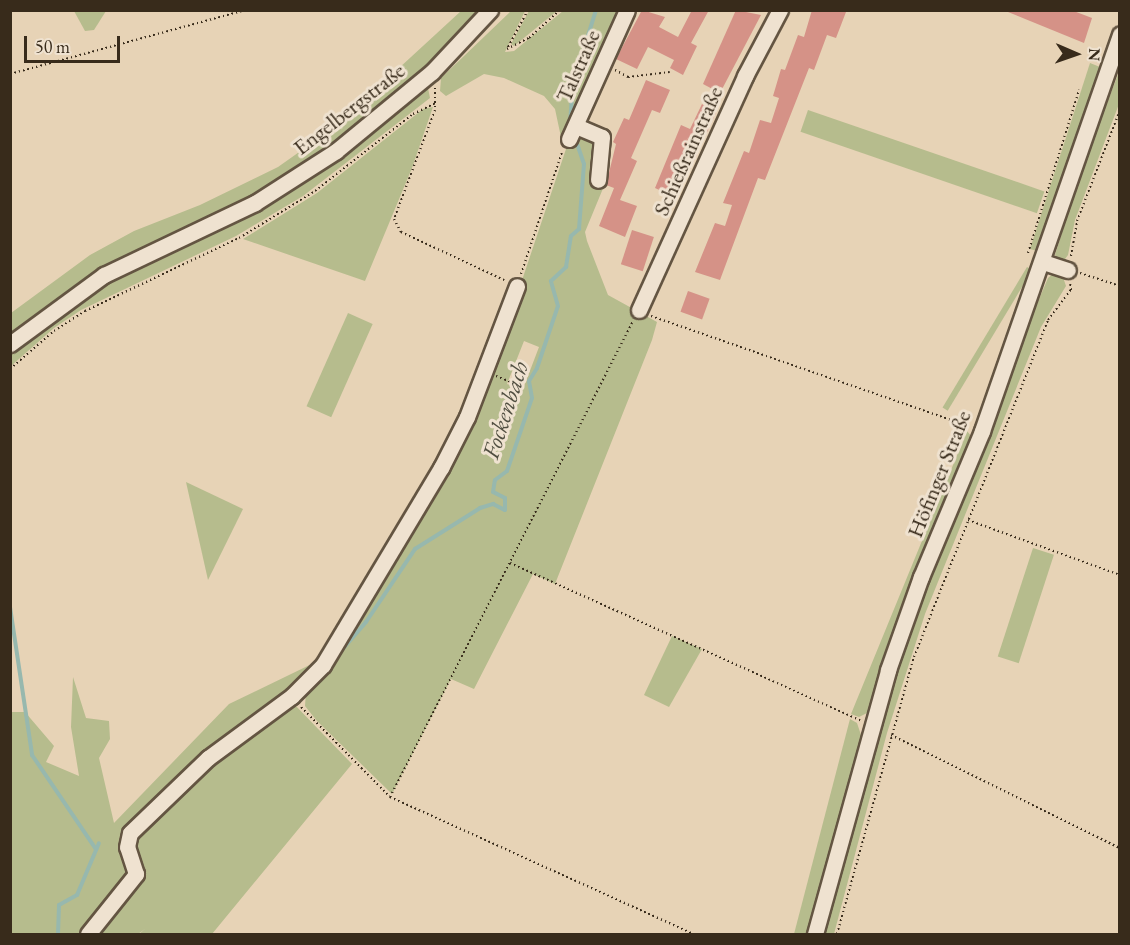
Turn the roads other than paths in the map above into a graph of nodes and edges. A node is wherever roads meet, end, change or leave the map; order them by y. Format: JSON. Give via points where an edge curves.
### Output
{"nodes":[{"id":1,"x":490,"y":10,"type":"edge"},
{"id":2,"x":627,"y":10,"type":"edge"},
{"id":3,"x":780,"y":10,"type":"edge"},
{"id":4,"x":1119,"y":34,"type":"edge"},
{"id":5,"x":598,"y":180,"type":"dead end"},
{"id":6,"x":1043,"y":262,"type":"junction"},
{"id":7,"x":1068,"y":270,"type":"road end"},
{"id":8,"x":517,"y":286,"type":"road end"},
{"id":9,"x":639,"y":310,"type":"road end"},
{"id":10,"x":10,"y":344,"type":"edge"},
{"id":11,"x":88,"y":934,"type":"edge"},
{"id":12,"x":815,"y":934,"type":"edge"}],
"edges":[{"from":1,"to":10,"type":"street","name":"Engelbergstraße","via":[[432,72],[377,120],[295,179],[104,275]]},
{"from":2,"to":5,"type":"street","name":"Talstraße","via":[[573,132],[602,137]]},
{"from":3,"to":9,"type":"street","name":"Schießrainstraße","via":[[745,76]]},
{"from":4,"to":6,"type":"street","name":"Höfinger Straße"},
{"from":6,"to":7,"type":"street"},
{"from":6,"to":12,"type":"street","name":"Höfinger Straße","via":[[982,431],[921,577],[871,723]]},
{"from":8,"to":11,"type":"street","via":[[485,371],[441,468],[323,665],[292,696],[208,758],[130,833],[127,847],[136,874]]}]}
